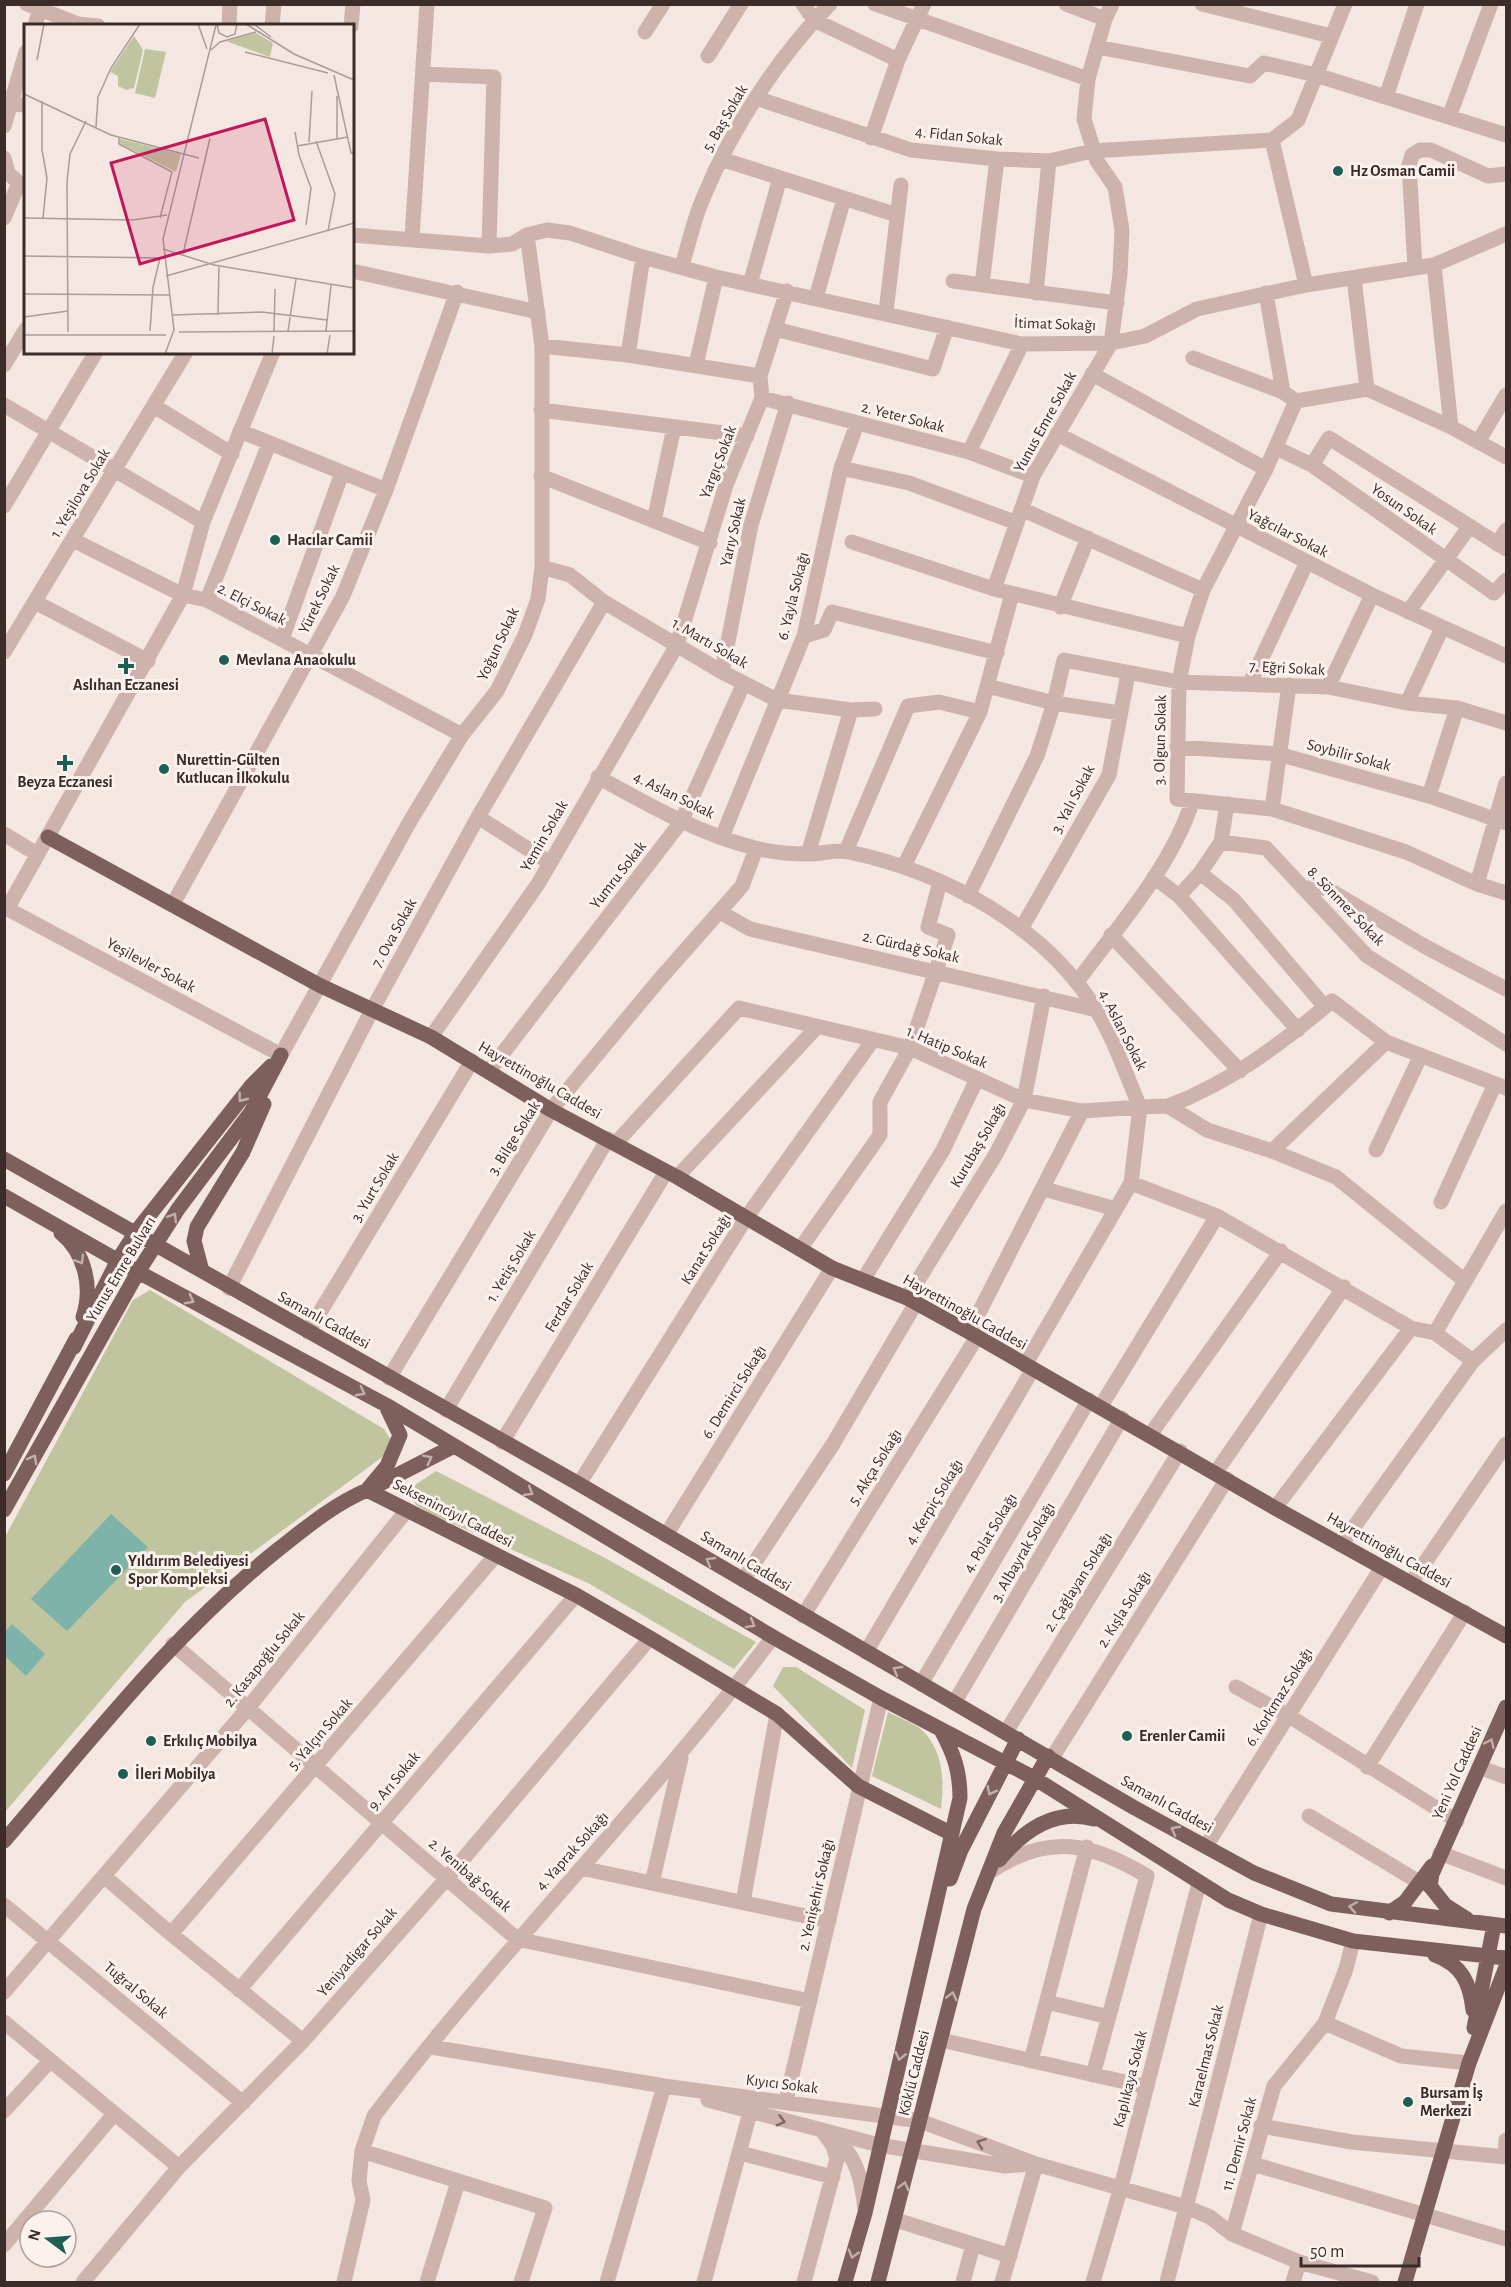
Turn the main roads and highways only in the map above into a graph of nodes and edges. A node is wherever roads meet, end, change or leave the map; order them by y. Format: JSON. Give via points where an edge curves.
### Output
{"nodes":[{"id":1,"x":48,"y":837,"type":"road end"},
{"id":2,"x":271,"y":1074,"type":"junction"},
{"id":3,"x":4,"y":1159,"type":"edge"},
{"id":4,"x":4,"y":1196,"type":"edge"},
{"id":5,"x":42,"y":1218,"type":"junction"},
{"id":6,"x":136,"y":1232,"type":"junction"},
{"id":7,"x":156,"y":1244,"type":"junction"},
{"id":8,"x":118,"y":1260,"type":"junction"},
{"id":9,"x":202,"y":1271,"type":"junction"},
{"id":10,"x":138,"y":1272,"type":"junction"},
{"id":11,"x":74,"y":1347,"type":"junction"},
{"id":12,"x":386,"y":1406,"type":"junction"},
{"id":13,"x":452,"y":1447,"type":"junction"},
{"id":14,"x":4,"y":1474,"type":"edge"},
{"id":15,"x":367,"y":1491,"type":"junction"},
{"id":16,"x":4,"y":1510,"type":"edge"},
{"id":17,"x":1506,"y":1636,"type":"edge"},
{"id":18,"x":1506,"y":1707,"type":"edge"},
{"id":19,"x":941,"y":1730,"type":"junction"},
{"id":20,"x":1012,"y":1735,"type":"junction"},
{"id":21,"x":1050,"y":1757,"type":"junction"},
{"id":22,"x":1005,"y":1763,"type":"junction"},
{"id":23,"x":1034,"y":1778,"type":"junction"},
{"id":24,"x":1101,"y":1821,"type":"junction"},
{"id":25,"x":952,"y":1834,"type":"junction"},
{"id":26,"x":4,"y":1841,"type":"edge"},
{"id":27,"x":988,"y":1874,"type":"junction"},
{"id":28,"x":1425,"y":1884,"type":"junction"},
{"id":29,"x":1389,"y":1913,"type":"junction"},
{"id":30,"x":1473,"y":1921,"type":"junction"},
{"id":31,"x":1500,"y":1925,"type":"edge"},
{"id":32,"x":928,"y":1938,"type":"junction"},
{"id":33,"x":1407,"y":1945,"type":"junction"},
{"id":34,"x":1487,"y":1958,"type":"junction"},
{"id":35,"x":1506,"y":1958,"type":"edge"},
{"id":36,"x":1506,"y":1966,"type":"edge"},
{"id":37,"x":1503,"y":1993,"type":"edge"},
{"id":38,"x":1474,"y":2027,"type":"junction"},
{"id":39,"x":1469,"y":2064,"type":"junction"},
{"id":40,"x":845,"y":2283,"type":"edge"},
{"id":41,"x":878,"y":2283,"type":"edge"},
{"id":42,"x":1405,"y":2283,"type":"edge"}],
"edges":[{"from":1,"to":17,"type":"main road","name":"Hayrettinoğlu Caddesi","via":[[319,985],[431,1037],[551,1110],[671,1174],[832,1268],[911,1300]]},
{"from":2,"to":6,"type":"main road","name":"Yunus Emre Bulvarı","one_way":true,"via":[[281,1055],[252,1085]]},
{"from":7,"to":2,"type":"main road","name":"Yunus Emre Bulvarı","one_way":true,"via":[[252,1112]]},
{"from":2,"to":9,"type":"main road","via":[[266,1101],[243,1152],[197,1227],[194,1241]]},
{"from":3,"to":6,"type":"main road","name":"Samanlı Caddesi"},
{"from":4,"to":5,"type":"main road"},
{"from":5,"to":8,"type":"main road"},
{"from":5,"to":11,"type":"main road","name":"Yunus Emre Bulvarı","one_way":true,"via":[[67,1238],[86,1270],[86,1309]]},
{"from":6,"to":7,"type":"main road","name":"Samanlı Caddesi"},
{"from":6,"to":8,"type":"main road"},
{"from":7,"to":9,"type":"main road","name":"Samanlı Caddesi"},
{"from":7,"to":10,"type":"main road","name":"Yunus Emre Bulvarı"},
{"from":8,"to":10,"type":"main road"},
{"from":8,"to":11,"type":"main road"},
{"from":20,"to":9,"type":"main road","name":"Samanlı Caddesi","one_way":true},
{"from":10,"to":12,"type":"main road","one_way":true},
{"from":16,"to":10,"type":"main road","name":"Yunus Emre Bulvarı","one_way":true},
{"from":11,"to":14,"type":"main road","name":"Yunus Emre Bulvarı"},
{"from":12,"to":13,"type":"main road"},
{"from":12,"to":15,"type":"main road","via":[[400,1435],[387,1466]]},
{"from":15,"to":13,"type":"main road","one_way":true},
{"from":13,"to":19,"type":"main road","one_way":true},
{"from":15,"to":25,"type":"main road","name":"Sekseninciyıl Caddesi","via":[[576,1595],[650,1638],[777,1714],[858,1786]]},
{"from":15,"to":26,"type":"main road","name":"Sekseninciyıl Caddesi","via":[[338,1503],[240,1580],[173,1644]]},
{"from":28,"to":18,"type":"main road","name":"Yeni Yol Caddesi","one_way":true},
{"from":19,"to":22,"type":"main road"},
{"from":19,"to":25,"type":"main road","via":[[960,1773],[960,1798]]},
{"from":20,"to":21,"type":"main road","name":"Samanlı Caddesi"},
{"from":20,"to":22,"type":"main road"},
{"from":21,"to":23,"type":"main road","name":"Köklü Caddesi"},
{"from":29,"to":21,"type":"main road","name":"Samanlı Caddesi","one_way":true,"via":[[1322,1900],[1254,1873]]},
{"from":22,"to":23,"type":"main road"},
{"from":22,"to":32,"type":"main road","one_way":true,"via":[[961,1850]]},
{"from":23,"to":24,"type":"main road"},
{"from":23,"to":27,"type":"main road","name":"Köklü Caddesi","via":[[1004,1833]]},
{"from":24,"to":27,"type":"main road","via":[[1064,1817],[1045,1821],[1010,1846]]},
{"from":24,"to":33,"type":"main road","via":[[1199,1883],[1262,1914],[1353,1941]]},
{"from":25,"to":32,"type":"main road"},
{"from":41,"to":27,"type":"main road","name":"Köklü Caddesi","one_way":true,"via":[[974,1909]]},
{"from":28,"to":29,"type":"main road","name":"Yeni Yol Caddesi"},
{"from":28,"to":30,"type":"main road","via":[[1444,1905]]},
{"from":29,"to":30,"type":"main road","name":"Samanlı Caddesi"},
{"from":30,"to":31,"type":"main road","name":"Samanlı Caddesi"},
{"from":31,"to":34,"type":"main road"},
{"from":32,"to":40,"type":"main road","name":"Köklü Caddesi","one_way":true,"via":[[865,2213]]},
{"from":33,"to":34,"type":"main road"},
{"from":33,"to":38,"type":"main road","via":[[1459,1967],[1471,1994]]},
{"from":34,"to":35,"type":"main road"},
{"from":34,"to":38,"type":"main road"},
{"from":36,"to":37,"type":"main road"},
{"from":37,"to":39,"type":"main road"},
{"from":38,"to":39,"type":"main road"},
{"from":39,"to":42,"type":"main road"}]}
